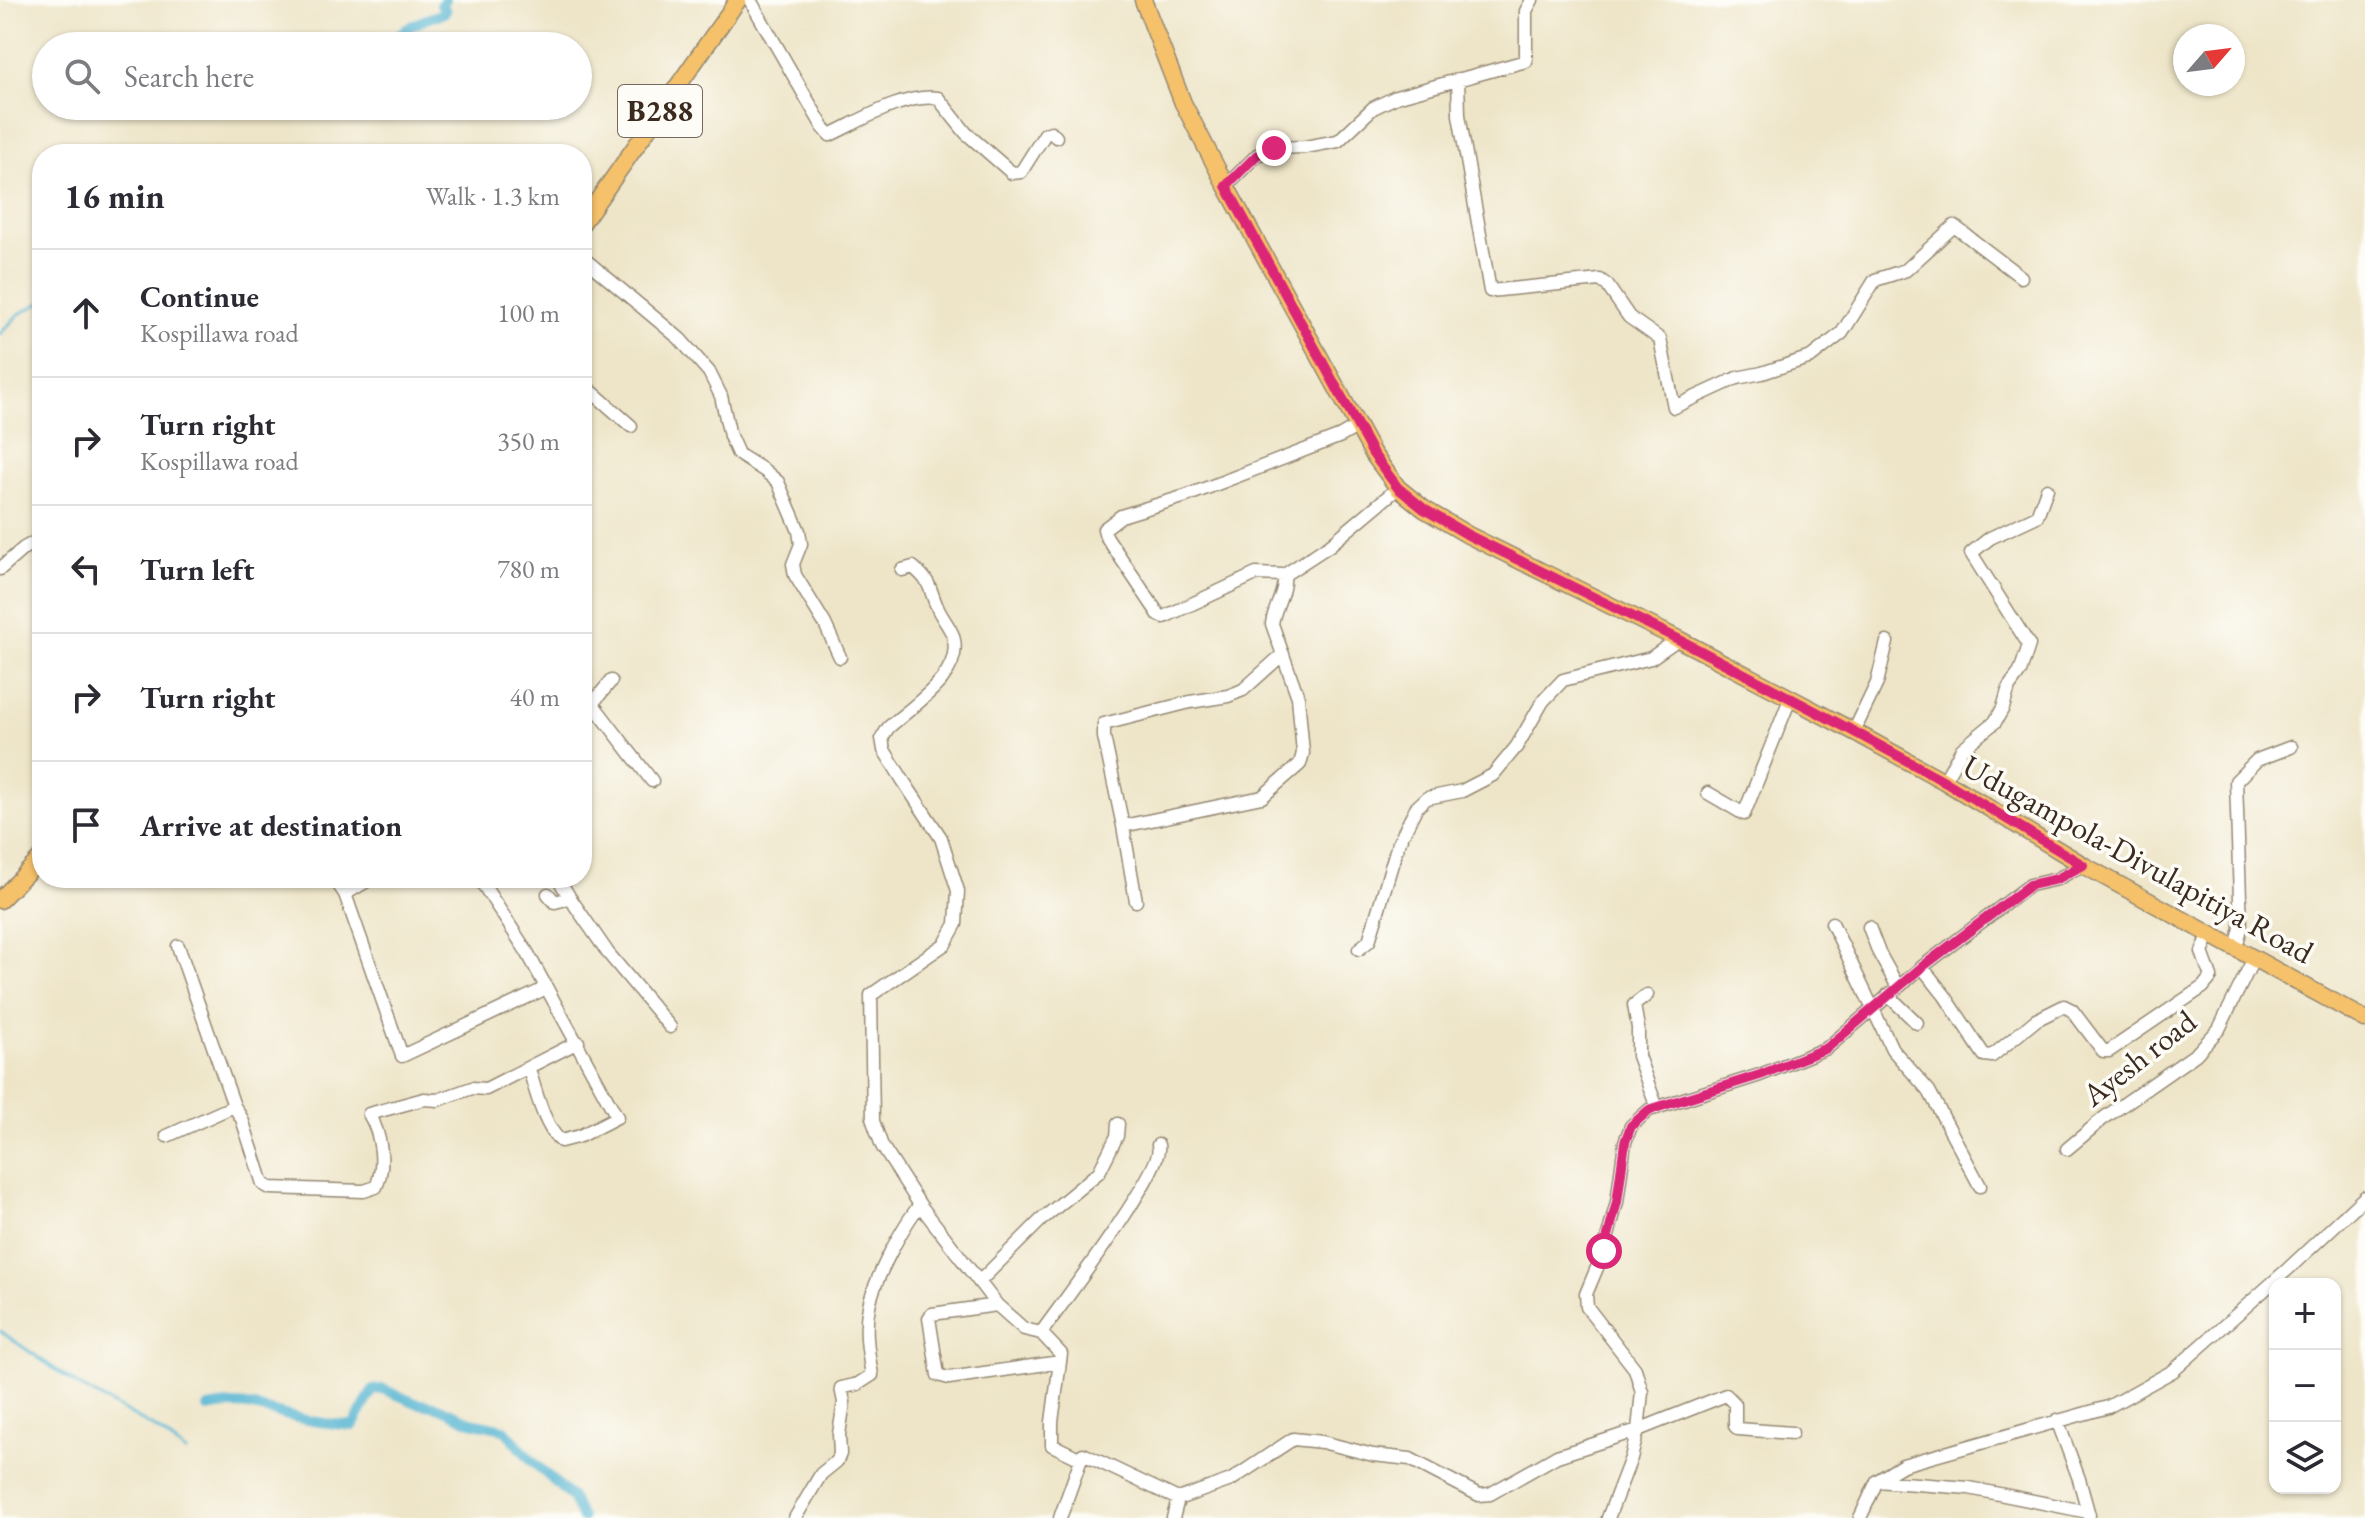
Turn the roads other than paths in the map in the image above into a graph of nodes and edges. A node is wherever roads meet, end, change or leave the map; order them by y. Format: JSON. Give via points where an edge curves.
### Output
{"nodes":[{"id":1,"x":738,"y":0,"type":"edge"},
{"id":2,"x":750,"y":0,"type":"edge"},
{"id":3,"x":1143,"y":0,"type":"edge"},
{"id":4,"x":1532,"y":0,"type":"edge"},
{"id":5,"x":1458,"y":79,"type":"junction"},
{"id":6,"x":1056,"y":137,"type":"dead end"},
{"id":7,"x":1226,"y":186,"type":"junction"},
{"id":8,"x":592,"y":209,"type":"edge"},
{"id":9,"x":592,"y":265,"type":"edge"},
{"id":10,"x":2021,"y":277,"type":"dead end"},
{"id":11,"x":592,"y":392,"type":"edge"},
{"id":12,"x":631,"y":426,"type":"dead end"},
{"id":13,"x":1358,"y":426,"type":"junction"},
{"id":14,"x":1398,"y":488,"type":"junction"},
{"id":15,"x":2047,"y":489,"type":"dead end"},
{"id":16,"x":32,"y":544,"type":"edge"},
{"id":17,"x":2,"y":563,"type":"edge"},
{"id":18,"x":902,"y":570,"type":"dead end"},
{"id":19,"x":1284,"y":575,"type":"junction"},
{"id":20,"x":1678,"y":639,"type":"junction"},
{"id":21,"x":1887,"y":642,"type":"dead end"},
{"id":22,"x":1283,"y":654,"type":"junction"},
{"id":23,"x":840,"y":657,"type":"dead end"},
{"id":24,"x":611,"y":681,"type":"dead end"},
{"id":25,"x":1790,"y":699,"type":"junction"},
{"id":26,"x":592,"y":703,"type":"joint"},
{"id":27,"x":1851,"y":730,"type":"junction"},
{"id":28,"x":2291,"y":747,"type":"dead end"},
{"id":29,"x":652,"y":781,"type":"dead end"},
{"id":30,"x":1944,"y":781,"type":"junction"},
{"id":31,"x":1708,"y":793,"type":"dead end"},
{"id":32,"x":1123,"y":826,"type":"junction"},
{"id":33,"x":2083,"y":865,"type":"junction"},
{"id":34,"x":32,"y":867,"type":"edge"},
{"id":35,"x":341,"y":888,"type":"edge"},
{"id":36,"x":355,"y":888,"type":"edge"},
{"id":37,"x":485,"y":888,"type":"edge"},
{"id":38,"x":564,"y":888,"type":"edge"},
{"id":39,"x":345,"y":894,"type":"junction"},
{"id":40,"x":548,"y":894,"type":"dead end"},
{"id":41,"x":570,"y":898,"type":"junction"},
{"id":42,"x":0,"y":900,"type":"edge"},
{"id":43,"x":1136,"y":901,"type":"dead end"},
{"id":44,"x":1832,"y":923,"type":"dead end"},
{"id":45,"x":1869,"y":927,"type":"dead end"},
{"id":46,"x":2210,"y":933,"type":"junction"},
{"id":47,"x":178,"y":946,"type":"dead end"},
{"id":48,"x":2236,"y":948,"type":"junction"},
{"id":49,"x":1359,"y":949,"type":"dead end"},
{"id":50,"x":2254,"y":958,"type":"junction"},
{"id":51,"x":1922,"y":967,"type":"junction"},
{"id":52,"x":545,"y":985,"type":"junction"},
{"id":53,"x":1893,"y":991,"type":"junction"},
{"id":54,"x":1647,"y":995,"type":"dead end"},
{"id":55,"x":1871,"y":1009,"type":"junction"},
{"id":56,"x":2365,"y":1019,"type":"edge"},
{"id":57,"x":1917,"y":1023,"type":"dead end"},
{"id":58,"x":670,"y":1027,"type":"dead end"},
{"id":59,"x":578,"y":1042,"type":"junction"},
{"id":60,"x":529,"y":1069,"type":"junction"},
{"id":61,"x":234,"y":1106,"type":"junction"},
{"id":62,"x":1657,"y":1108,"type":"junction"},
{"id":63,"x":1118,"y":1124,"type":"dead end"},
{"id":64,"x":167,"y":1136,"type":"dead end"},
{"id":65,"x":1158,"y":1145,"type":"dead end"},
{"id":66,"x":2067,"y":1149,"type":"dead end"},
{"id":67,"x":1980,"y":1186,"type":"dead end"},
{"id":68,"x":2365,"y":1197,"type":"edge"},
{"id":69,"x":920,"y":1205,"type":"junction"},
{"id":70,"x":979,"y":1282,"type":"junction"},
{"id":71,"x":997,"y":1305,"type":"junction"},
{"id":72,"x":1041,"y":1333,"type":"junction"},
{"id":73,"x":1060,"y":1362,"type":"junction"},
{"id":74,"x":2057,"y":1420,"type":"junction"},
{"id":75,"x":1638,"y":1430,"type":"junction"},
{"id":76,"x":1792,"y":1433,"type":"dead end"},
{"id":77,"x":1081,"y":1459,"type":"junction"},
{"id":78,"x":1877,"y":1481,"type":"junction"},
{"id":79,"x":1178,"y":1499,"type":"junction"},
{"id":80,"x":2089,"y":1515,"type":"edge"},
{"id":81,"x":795,"y":1518,"type":"edge"},
{"id":82,"x":1060,"y":1518,"type":"edge"},
{"id":83,"x":1173,"y":1518,"type":"edge"},
{"id":84,"x":1608,"y":1518,"type":"edge"},
{"id":85,"x":1860,"y":1518,"type":"edge"}],
"edges":[{"from":1,"to":8,"type":"main road","number":"B288"},
{"from":2,"to":6,"type":"street","via":[[830,135],[927,96],[938,98],[966,133],[1012,173],[1021,172],[1045,134]]},
{"from":3,"to":7,"type":"main road","name":"Udugampola-Divulapitiya Road","via":[[1183,103]]},
{"from":4,"to":5,"type":"street","via":[[1526,11],[1526,61]]},
{"from":5,"to":7,"type":"street","via":[[1373,108],[1338,141],[1274,148],[1257,155]]},
{"from":5,"to":10,"type":"street","via":[[1459,115],[1490,291],[1600,280],[1629,317],[1660,339],[1674,407],[1737,378],[1811,357],[1842,333],[1875,280],[1906,270],[1954,226]]},
{"from":7,"to":13,"type":"main road","name":"Udugampola-Divulapitiya Road"},
{"from":9,"to":23,"type":"street","via":[[680,339],[709,372],[738,454],[778,482],[799,531],[795,575]]},
{"from":11,"to":12,"type":"street"},
{"from":13,"to":14,"type":"main road","name":"Udugampola-Divulapitiya Road"},
{"from":13,"to":19,"type":"street","via":[[1186,496],[1121,516],[1104,529],[1164,617],[1256,574]]},
{"from":14,"to":19,"type":"street","via":[[1330,545]]},
{"from":14,"to":20,"type":"main road","name":"Udugampola-Divulapitiya Road","via":[[1468,535]]},
{"from":15,"to":30,"type":"street","via":[[2037,516],[1971,553],[2029,645],[1995,722],[1962,749]]},
{"from":16,"to":17,"type":"street"},
{"from":18,"to":69,"type":"street","via":[[913,567],[929,581],[953,636],[956,657],[948,675],[882,738],[884,750],[941,838],[958,891],[956,924],[945,944],[871,995],[873,1121],[882,1146]]},
{"from":19,"to":22,"type":"street","via":[[1272,624]]},
{"from":20,"to":25,"type":"main road","name":"Udugampola-Divulapitiya Road"},
{"from":20,"to":49,"type":"street","via":[[1651,658],[1563,680],[1493,775],[1462,791],[1427,798],[1416,808],[1398,844],[1369,941]]},
{"from":21,"to":27,"type":"street","via":[[1877,683]]},
{"from":22,"to":32,"type":"street","via":[[1243,690],[1228,696],[1104,724]]},
{"from":22,"to":32,"type":"street","via":[[1298,697],[1300,764],[1262,797]]},
{"from":24,"to":26,"type":"street"},
{"from":25,"to":27,"type":"main road","name":"Udugampola-Divulapitiya Road"},
{"from":25,"to":31,"type":"street","via":[[1744,814]]},
{"from":26,"to":29,"type":"street"},
{"from":27,"to":30,"type":"main road","name":"Udugampola-Divulapitiya Road"},
{"from":28,"to":48,"type":"street","via":[[2257,760],[2236,781],[2241,928]]},
{"from":30,"to":33,"type":"main road","name":"Udugampola-Divulapitiya Road"},
{"from":32,"to":43,"type":"street"},
{"from":33,"to":46,"type":"main road","name":"Udugampola-Divulapitiya Road"},
{"from":33,"to":51,"type":"street","via":[[2030,885]]},
{"from":34,"to":42,"type":"main road"},
{"from":35,"to":39,"type":"street"},
{"from":36,"to":39,"type":"street"},
{"from":37,"to":52,"type":"street"},
{"from":38,"to":41,"type":"street"},
{"from":39,"to":52,"type":"street","via":[[402,1056]]},
{"from":40,"to":41,"type":"street","via":[[555,902]]},
{"from":41,"to":58,"type":"street"},
{"from":44,"to":55,"type":"street"},
{"from":45,"to":53,"type":"street"},
{"from":46,"to":48,"type":"main road","name":"Udugampola-Divulapitiya Road"},
{"from":46,"to":51,"type":"street","via":[[2202,952],[2211,977],[2203,987],[2109,1051],[2103,1051],[2064,1006],[2036,1020],[1992,1056],[1984,1055]]},
{"from":47,"to":61,"type":"street"},
{"from":48,"to":50,"type":"main road","name":"Udugampola-Divulapitiya Road"},
{"from":50,"to":56,"type":"main road","name":"Udugampola-Divulapitiya Road"},
{"from":50,"to":66,"type":"street","name":"Ayesh road","via":[[2219,1029],[2196,1054]]},
{"from":51,"to":53,"type":"street"},
{"from":52,"to":59,"type":"street"},
{"from":53,"to":55,"type":"street"},
{"from":53,"to":57,"type":"street"},
{"from":54,"to":62,"type":"street","via":[[1634,1005],[1638,1056]]},
{"from":55,"to":62,"type":"street","via":[[1827,1048]]},
{"from":55,"to":67,"type":"street","via":[[1892,1049],[1929,1091]]},
{"from":59,"to":60,"type":"street"},
{"from":59,"to":60,"type":"street","via":[[617,1117],[580,1136],[556,1139]]},
{"from":60,"to":61,"type":"street","via":[[486,1089],[369,1114],[379,1137],[381,1175],[376,1187],[364,1191],[263,1184]]},
{"from":61,"to":64,"type":"street"},
{"from":62,"to":75,"type":"street","via":[[1631,1126],[1604,1251],[1586,1294],[1587,1307],[1635,1369],[1642,1392]]},
{"from":63,"to":70,"type":"street","via":[[1099,1172]]},
{"from":65,"to":72,"type":"street","via":[[1158,1159],[1142,1191]]},
{"from":68,"to":74,"type":"street","via":[[2173,1371],[2108,1407]]},
{"from":69,"to":70,"type":"street"},
{"from":69,"to":81,"type":"street","via":[[898,1237],[869,1304],[872,1375],[841,1388],[840,1454],[821,1474]]},
{"from":70,"to":71,"type":"street"},
{"from":71,"to":72,"type":"street","via":[[1024,1329]]},
{"from":71,"to":73,"type":"street","via":[[932,1314],[930,1336],[938,1375],[949,1378]]},
{"from":72,"to":73,"type":"street","via":[[1061,1354]]},
{"from":73,"to":77,"type":"street","via":[[1052,1445]]},
{"from":74,"to":78,"type":"street","via":[[1903,1465]]},
{"from":74,"to":80,"type":"street"},
{"from":75,"to":76,"type":"street","via":[[1726,1395],[1735,1404],[1738,1429]]},
{"from":75,"to":79,"type":"street","via":[[1557,1456],[1490,1494],[1479,1495],[1410,1459],[1293,1439],[1231,1480]]},
{"from":75,"to":84,"type":"street"},
{"from":77,"to":79,"type":"street","via":[[1083,1454]]},
{"from":77,"to":82,"type":"street"},
{"from":78,"to":80,"type":"street","via":[[1969,1488]]},
{"from":78,"to":85,"type":"street"},
{"from":79,"to":83,"type":"street"}]}
